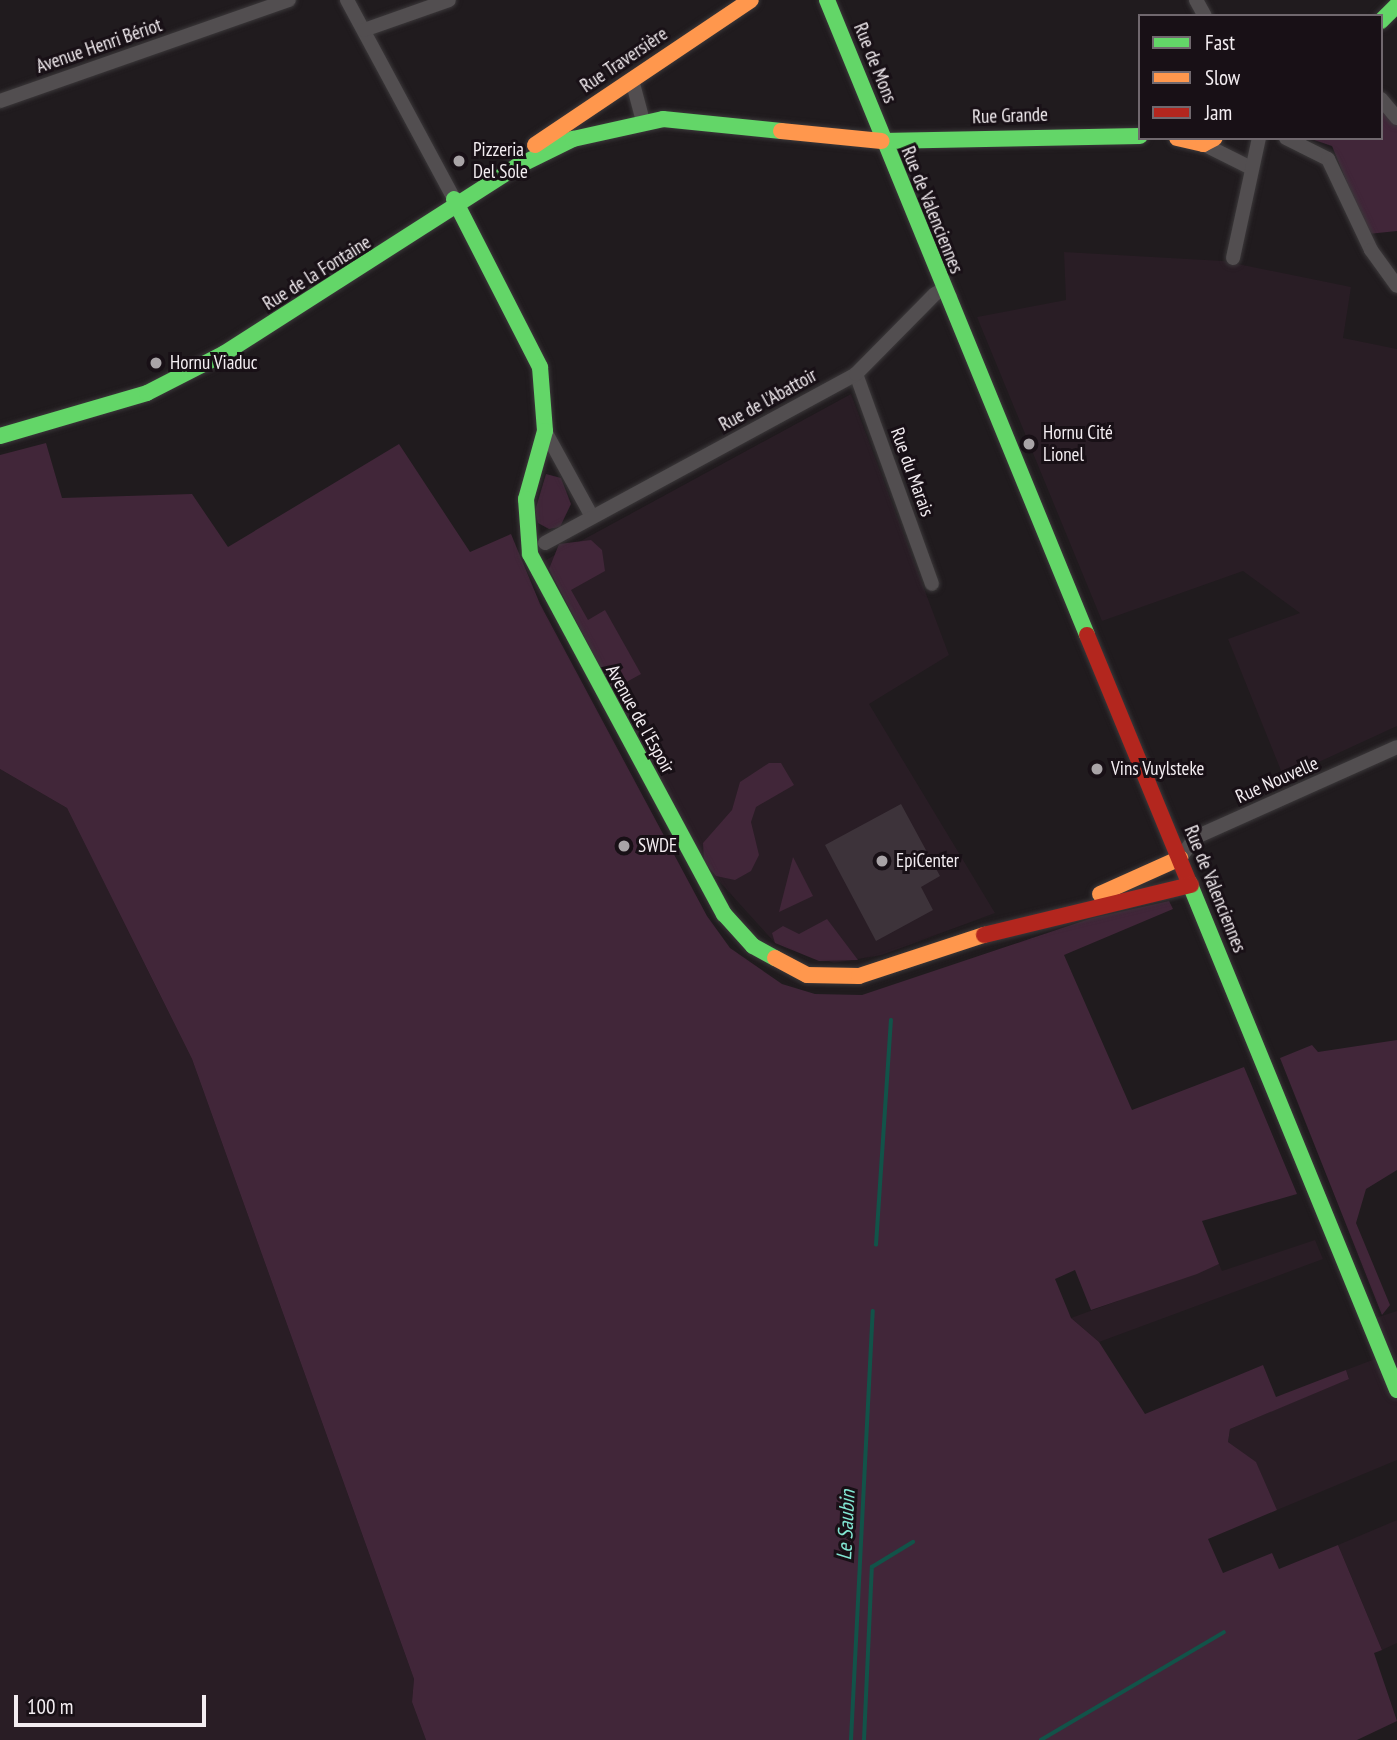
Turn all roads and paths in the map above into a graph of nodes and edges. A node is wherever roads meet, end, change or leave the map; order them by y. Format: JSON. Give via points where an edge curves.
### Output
{"nodes":[{"id":1,"x":289,"y":0,"type":"edge"},
{"id":2,"x":347,"y":0,"type":"edge"},
{"id":3,"x":449,"y":0,"type":"edge"},
{"id":4,"x":751,"y":0,"type":"edge"},
{"id":5,"x":827,"y":0,"type":"edge"},
{"id":6,"x":1397,"y":5,"type":"edge"},
{"id":7,"x":1383,"y":19,"type":"edge"},
{"id":8,"x":364,"y":30,"type":"junction"},
{"id":9,"x":632,"y":80,"type":"junction"},
{"id":10,"x":0,"y":101,"type":"edge"},
{"id":11,"x":1383,"y":101,"type":"edge"},
{"id":12,"x":1397,"y":118,"type":"edge"},
{"id":13,"x":643,"y":121,"type":"junction"},
{"id":14,"x":1138,"y":136,"type":"edge"},
{"id":15,"x":1258,"y":140,"type":"edge"},
{"id":16,"x":1290,"y":140,"type":"edge"},
{"id":17,"x":882,"y":141,"type":"junction"},
{"id":18,"x":1209,"y":141,"type":"edge"},
{"id":19,"x":521,"y":154,"type":"joint"},
{"id":20,"x":1249,"y":167,"type":"junction"},
{"id":21,"x":456,"y":204,"type":"junction"},
{"id":22,"x":1233,"y":258,"type":"dead end"},
{"id":23,"x":1397,"y":286,"type":"edge"},
{"id":24,"x":942,"y":290,"type":"junction"},
{"id":25,"x":974,"y":334,"type":"junction"},
{"id":26,"x":856,"y":374,"type":"junction"},
{"id":27,"x":994,"y":404,"type":"junction"},
{"id":28,"x":0,"y":425,"type":"edge"},
{"id":29,"x":545,"y":431,"type":"junction"},
{"id":30,"x":0,"y":436,"type":"edge"},
{"id":31,"x":592,"y":517,"type":"junction"},
{"id":32,"x":545,"y":543,"type":"dead end"},
{"id":33,"x":932,"y":584,"type":"dead end"},
{"id":34,"x":1397,"y":747,"type":"edge"},
{"id":35,"x":1180,"y":858,"type":"junction"},
{"id":36,"x":1191,"y":885,"type":"junction"},
{"id":37,"x":1059,"y":915,"type":"junction"},
{"id":38,"x":1397,"y":1390,"type":"edge"}],
"edges":[{"from":1,"to":10,"type":"street","name":"Avenue Henri Bériot"},
{"from":2,"to":8,"type":"street"},
{"from":3,"to":8,"type":"street"},
{"from":4,"to":9,"type":"main road","name":"Rue Traversière"},
{"from":5,"to":17,"type":"main road","name":"Rue de Mons"},
{"from":6,"to":7,"type":"main road"},
{"from":8,"to":21,"type":"street"},
{"from":9,"to":13,"type":"street"},
{"from":9,"to":19,"type":"main road","name":"Rue Traversière"},
{"from":11,"to":12,"type":"street"},
{"from":13,"to":17,"type":"main road","name":"Rue de la Fontaine"},
{"from":13,"to":21,"type":"main road","name":"Rue de la Fontaine","via":[[573,139]]},
{"from":14,"to":17,"type":"main road","name":"Rue Grande"},
{"from":15,"to":20,"type":"street"},
{"from":16,"to":23,"type":"street","via":[[1328,159],[1371,250]]},
{"from":17,"to":24,"type":"main road","name":"Rue de Valenciennes"},
{"from":17,"to":25,"type":"main road","name":"Rue de Valenciennes","via":[[900,159]]},
{"from":18,"to":20,"type":"street"},
{"from":19,"to":21,"type":"main road","name":"Rue de la Fontaine"},
{"from":20,"to":22,"type":"street"},
{"from":21,"to":28,"type":"main road","name":"Rue de la Fontaine","via":[[194,360],[124,390]]},
{"from":21,"to":29,"type":"main road","name":"Avenue de l'Espoir","via":[[538,360]]},
{"from":21,"to":30,"type":"main road","name":"Rue de la Fontaine","via":[[304,307],[147,393]]},
{"from":24,"to":25,"type":"street"},
{"from":24,"to":26,"type":"street","name":"Rue de l'Abattoir"},
{"from":24,"to":27,"type":"main road","name":"Rue de Valenciennes"},
{"from":25,"to":27,"type":"main road","name":"Rue de Valenciennes"},
{"from":26,"to":31,"type":"street","name":"Rue de l'Abattoir"},
{"from":26,"to":33,"type":"street","name":"Rue du Marais"},
{"from":27,"to":35,"type":"main road","name":"Rue de Valenciennes"},
{"from":29,"to":31,"type":"street"},
{"from":29,"to":37,"type":"main road","name":"Avenue de l'Espoir","via":[[526,499],[530,554],[677,832],[724,914],[752,946],[807,975],[851,977]]},
{"from":31,"to":32,"type":"street","name":"Rue de l'Abattoir"},
{"from":34,"to":35,"type":"street","name":"Rue Nouvelle","via":[[1196,837]]},
{"from":35,"to":36,"type":"main road","name":"Rue de Valenciennes"},
{"from":35,"to":37,"type":"main road"},
{"from":36,"to":37,"type":"main road"},
{"from":36,"to":38,"type":"main road","name":"Rue de Valenciennes"}]}
